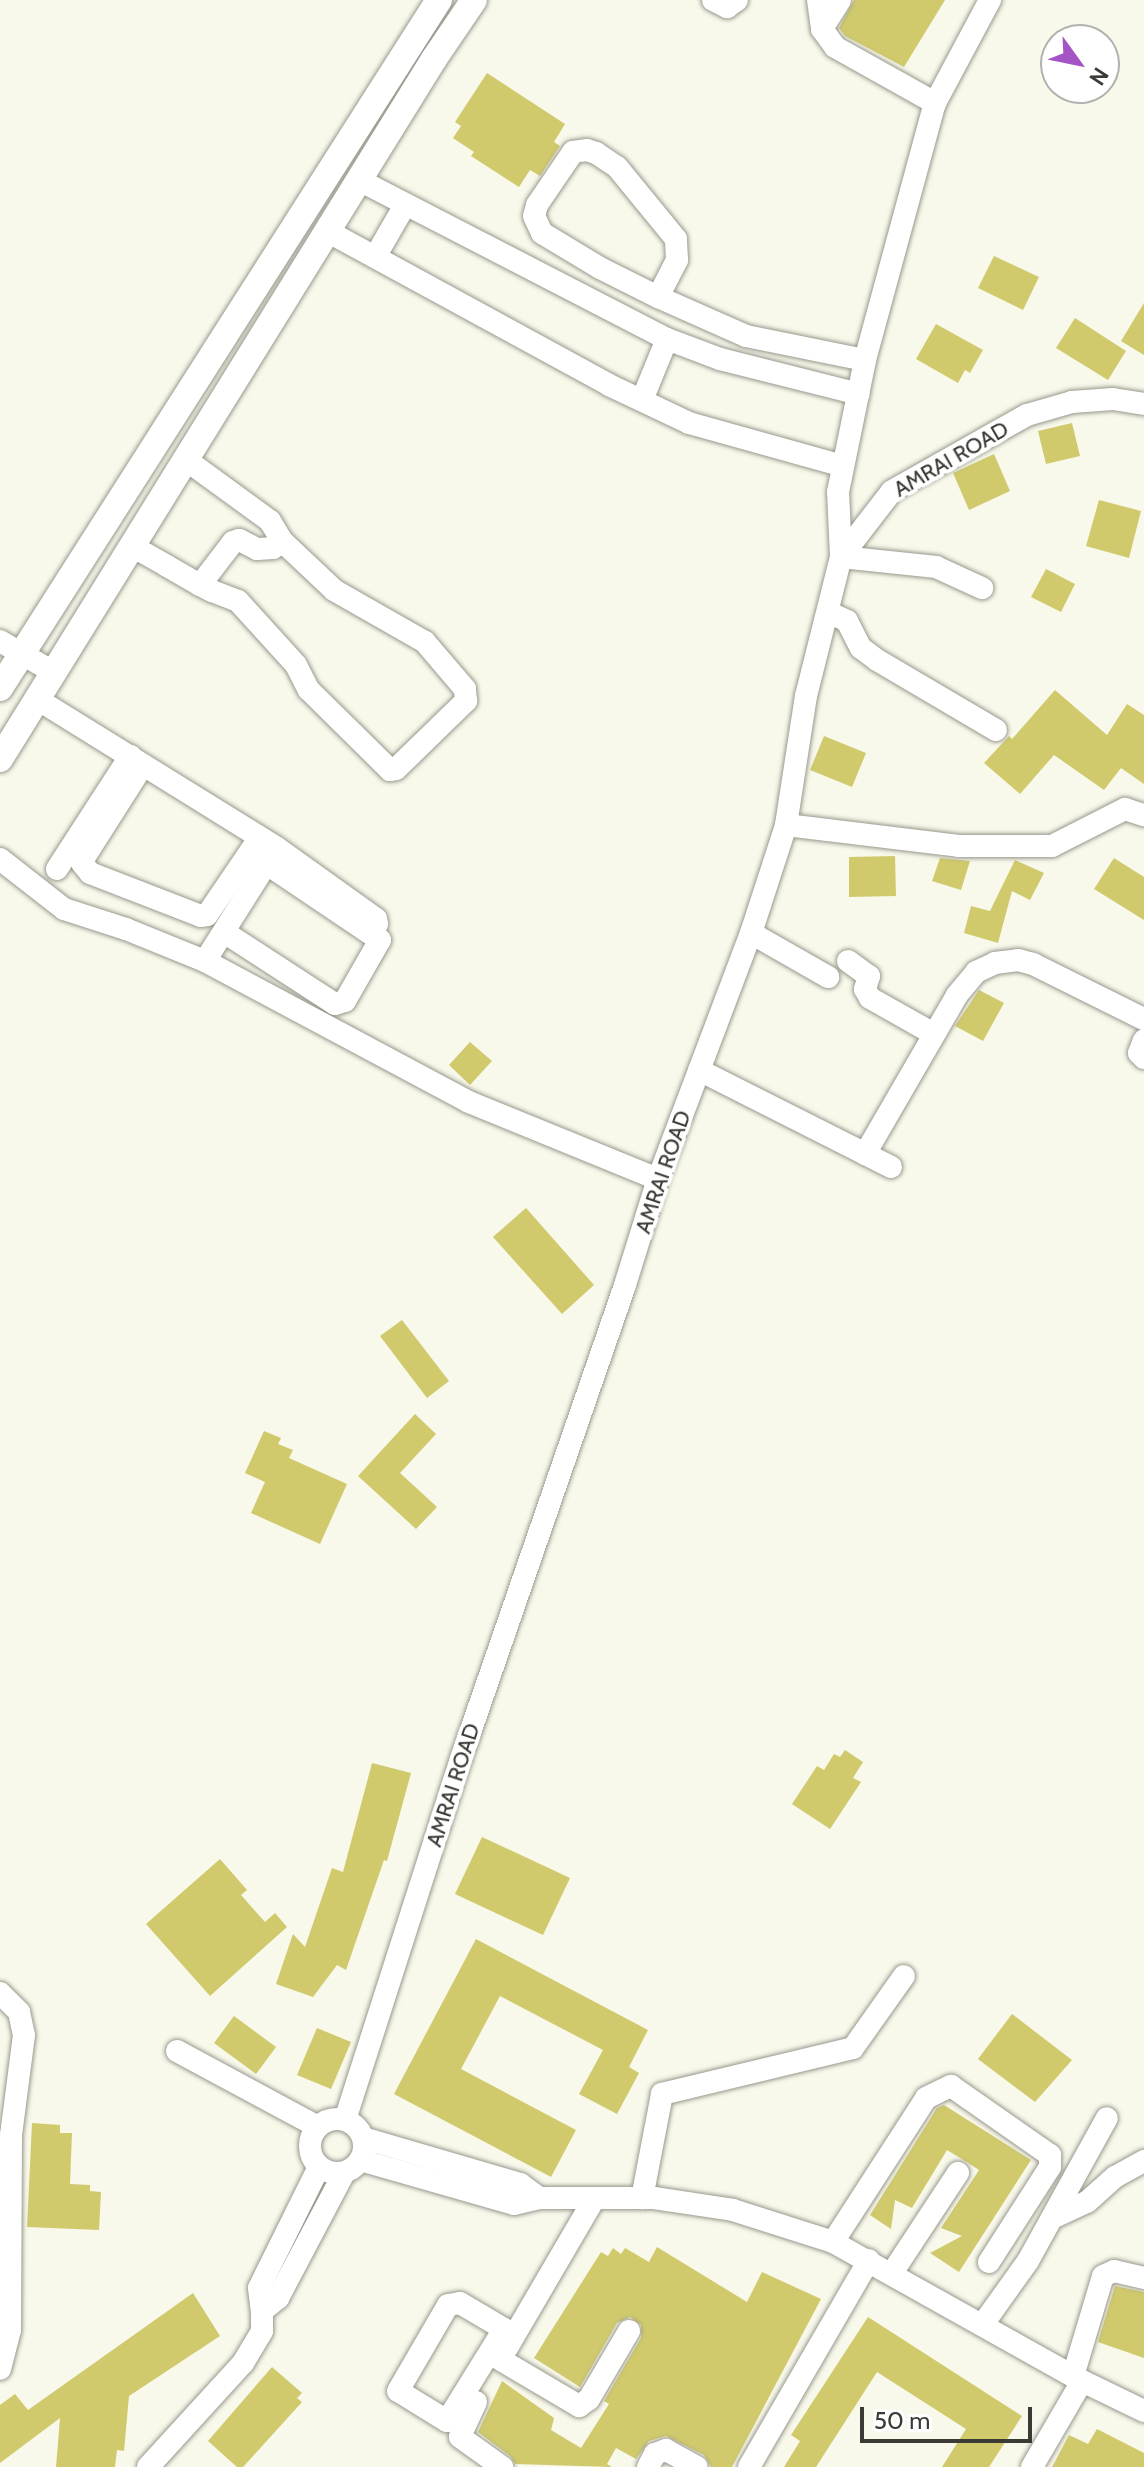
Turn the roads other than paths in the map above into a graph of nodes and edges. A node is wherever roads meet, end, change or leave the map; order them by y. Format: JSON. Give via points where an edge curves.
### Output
{"nodes":[{"id":1,"x":439,"y":0,"type":"edge"},
{"id":2,"x":474,"y":0,"type":"edge"},
{"id":3,"x":713,"y":0,"type":"edge"},
{"id":4,"x":737,"y":0,"type":"edge"},
{"id":5,"x":818,"y":0,"type":"edge"},
{"id":6,"x":840,"y":0,"type":"edge"},
{"id":7,"x":990,"y":0,"type":"edge"},
{"id":8,"x":822,"y":29,"type":"junction"},
{"id":9,"x":935,"y":103,"type":"junction"},
{"id":10,"x":359,"y":180,"type":"junction"},
{"id":11,"x":405,"y":205,"type":"junction"},
{"id":12,"x":327,"y":231,"type":"junction"},
{"id":13,"x":375,"y":257,"type":"junction"},
{"id":14,"x":658,"y":297,"type":"junction"},
{"id":15,"x":667,"y":339,"type":"junction"},
{"id":16,"x":865,"y":360,"type":"junction"},
{"id":17,"x":859,"y":394,"type":"junction"},
{"id":18,"x":642,"y":400,"type":"junction"},
{"id":19,"x":1144,"y":404,"type":"edge"},
{"id":20,"x":185,"y":459,"type":"junction"},
{"id":21,"x":843,"y":466,"type":"junction"},
{"id":22,"x":282,"y":541,"type":"junction"},
{"id":23,"x":132,"y":546,"type":"junction"},
{"id":24,"x":841,"y":557,"type":"junction"},
{"id":25,"x":200,"y":585,"type":"junction"},
{"id":26,"x":982,"y":588,"type":"dead end"},
{"id":27,"x":828,"y":612,"type":"junction"},
{"id":28,"x":10,"y":647,"type":"edge"},
{"id":29,"x":53,"y":672,"type":"junction"},
{"id":30,"x":0,"y":688,"type":"edge"},
{"id":31,"x":37,"y":699,"type":"junction"},
{"id":32,"x":996,"y":730,"type":"dead end"},
{"id":33,"x":0,"y":759,"type":"edge"},
{"id":34,"x":137,"y":761,"type":"junction"},
{"id":35,"x":1144,"y":815,"type":"edge"},
{"id":36,"x":786,"y":825,"type":"junction"},
{"id":37,"x":268,"y":850,"type":"junction"},
{"id":38,"x":0,"y":859,"type":"edge"},
{"id":39,"x":57,"y":869,"type":"dead end"},
{"id":40,"x":224,"y":932,"type":"junction"},
{"id":41,"x":751,"y":933,"type":"junction"},
{"id":42,"x":205,"y":961,"type":"junction"},
{"id":43,"x":848,"y":961,"type":"dead end"},
{"id":44,"x":828,"y":977,"type":"dead end"},
{"id":45,"x":1144,"y":1019,"type":"edge"},
{"id":46,"x":934,"y":1034,"type":"junction"},
{"id":47,"x":1144,"y":1040,"type":"edge"},
{"id":48,"x":1144,"y":1058,"type":"edge"},
{"id":49,"x":699,"y":1070,"type":"junction"},
{"id":50,"x":865,"y":1154,"type":"junction"},
{"id":51,"x":891,"y":1167,"type":"dead end"},
{"id":52,"x":658,"y":1179,"type":"junction"},
{"id":53,"x":904,"y":1976,"type":"dead end"},
{"id":54,"x":0,"y":1993,"type":"edge"},
{"id":55,"x":177,"y":2051,"type":"dead end"},
{"id":56,"x":1107,"y":2118,"type":"dead end"},
{"id":57,"x":345,"y":2120,"type":"junction"},
{"id":58,"x":318,"y":2127,"type":"junction"},
{"id":59,"x":6,"y":2134,"type":"edge"},
{"id":60,"x":356,"y":2157,"type":"junction"},
{"id":61,"x":1144,"y":2161,"type":"edge"},
{"id":62,"x":319,"y":2167,"type":"junction"},
{"id":63,"x":958,"y":2173,"type":"dead end"},
{"id":64,"x":642,"y":2198,"type":"junction"},
{"id":65,"x":593,"y":2201,"type":"junction"},
{"id":66,"x":1052,"y":2218,"type":"junction"},
{"id":67,"x":833,"y":2242,"type":"junction"},
{"id":68,"x":869,"y":2260,"type":"junction"},
{"id":69,"x":1028,"y":2261,"type":"junction"},
{"id":70,"x":892,"y":2273,"type":"junction"},
{"id":71,"x":1144,"y":2278,"type":"edge"},
{"id":72,"x":262,"y":2311,"type":"junction"},
{"id":73,"x":983,"y":2324,"type":"junction"},
{"id":74,"x":629,"y":2331,"type":"dead end"},
{"id":75,"x":509,"y":2332,"type":"junction"},
{"id":76,"x":501,"y":2360,"type":"junction"},
{"id":77,"x":0,"y":2369,"type":"edge"},
{"id":78,"x":1078,"y":2378,"type":"junction"},
{"id":79,"x":1144,"y":2411,"type":"edge"},
{"id":80,"x":148,"y":2467,"type":"edge"},
{"id":81,"x":502,"y":2467,"type":"edge"},
{"id":82,"x":648,"y":2467,"type":"edge"},
{"id":83,"x":697,"y":2467,"type":"edge"},
{"id":84,"x":749,"y":2467,"type":"edge"},
{"id":85,"x":1032,"y":2467,"type":"edge"}],
"edges":[{"from":1,"to":28,"type":"street"},
{"from":2,"to":10,"type":"street"},
{"from":3,"to":4,"type":"street","via":[[727,7]]},
{"from":5,"to":8,"type":"street"},
{"from":6,"to":8,"type":"street"},
{"from":7,"to":9,"type":"street"},
{"from":8,"to":9,"type":"street","via":[[842,53]]},
{"from":9,"to":16,"type":"street"},
{"from":10,"to":11,"type":"street"},
{"from":10,"to":12,"type":"street"},
{"from":11,"to":13,"type":"street"},
{"from":11,"to":15,"type":"street"},
{"from":12,"to":13,"type":"street"},
{"from":12,"to":20,"type":"street"},
{"from":13,"to":18,"type":"street"},
{"from":14,"to":14,"type":"street","via":[[600,268],[536,226],[537,205],[573,152],[596,153],[617,167],[676,239],[677,260]]},
{"from":14,"to":16,"type":"street","via":[[746,336]]},
{"from":15,"to":17,"type":"street","via":[[720,359]]},
{"from":15,"to":18,"type":"street"},
{"from":16,"to":17,"type":"street"},
{"from":17,"to":21,"type":"street"},
{"from":18,"to":21,"type":"street","via":[[722,435]]},
{"from":19,"to":24,"type":"street","name":"AMRAI ROAD","via":[[1113,399],[1072,402],[1027,415],[892,491]]},
{"from":20,"to":22,"type":"street","via":[[270,521]]},
{"from":20,"to":23,"type":"street"},
{"from":21,"to":24,"type":"street","via":[[838,492]]},
{"from":22,"to":25,"type":"street","via":[[257,549],[233,542]]},
{"from":22,"to":25,"type":"street","via":[[334,590],[425,642],[465,689],[466,701],[396,769],[384,767],[309,690],[296,665],[238,601]]},
{"from":23,"to":25,"type":"street"},
{"from":23,"to":29,"type":"street"},
{"from":24,"to":26,"type":"street","via":[[936,567]]},
{"from":24,"to":27,"type":"street","name":"AMRAI ROAD"},
{"from":27,"to":32,"type":"street","via":[[847,621],[869,654]]},
{"from":27,"to":36,"type":"street","name":"AMRAI ROAD","via":[[806,696]]},
{"from":28,"to":29,"type":"street"},
{"from":28,"to":30,"type":"street"},
{"from":29,"to":31,"type":"street"},
{"from":31,"to":33,"type":"street"},
{"from":31,"to":34,"type":"street"},
{"from":34,"to":37,"type":"street"},
{"from":34,"to":37,"type":"street","via":[[84,858],[90,873],[201,916]]},
{"from":34,"to":39,"type":"street"},
{"from":35,"to":36,"type":"street","via":[[1125,809],[1052,846],[959,846]]},
{"from":36,"to":41,"type":"street","name":"AMRAI ROAD"},
{"from":37,"to":40,"type":"street"},
{"from":37,"to":40,"type":"street","via":[[376,919],[372,933],[380,944],[345,1001],[335,1004]]},
{"from":38,"to":42,"type":"street","via":[[64,909]]},
{"from":40,"to":42,"type":"street"},
{"from":41,"to":44,"type":"street"},
{"from":41,"to":49,"type":"street","name":"AMRAI ROAD"},
{"from":42,"to":52,"type":"street","via":[[469,1102]]},
{"from":43,"to":46,"type":"street","via":[[869,976],[865,989],[870,998]]},
{"from":45,"to":46,"type":"street","via":[[1018,960],[976,972]]},
{"from":46,"to":50,"type":"street"},
{"from":47,"to":48,"type":"street","via":[[1139,1053]]},
{"from":49,"to":50,"type":"street"},
{"from":49,"to":52,"type":"street","name":"AMRAI ROAD"},
{"from":50,"to":51,"type":"street"},
{"from":52,"to":57,"type":"street","name":"AMRAI ROAD"},
{"from":53,"to":64,"type":"street","via":[[853,2048],[662,2094]]},
{"from":54,"to":59,"type":"street","via":[[19,2012],[24,2035]]},
{"from":55,"to":58,"type":"street"},
{"from":56,"to":66,"type":"street"},
{"from":57,"to":58,"type":"street"},
{"from":57,"to":60,"type":"street","via":[[360,2131]]},
{"from":58,"to":62,"type":"street","via":[[310,2153]]},
{"from":59,"to":77,"type":"street","via":[[10,2330]]},
{"from":60,"to":62,"type":"street","via":[[327,2172]]},
{"from":60,"to":65,"type":"street","via":[[514,2204],[539,2198]]},
{"from":60,"to":72,"type":"street","via":[[278,2298]]},
{"from":61,"to":66,"type":"street","via":[[1087,2202]]},
{"from":62,"to":72,"type":"street","via":[[259,2288]]},
{"from":63,"to":70,"type":"street"},
{"from":64,"to":65,"type":"street"},
{"from":64,"to":67,"type":"street","via":[[733,2210]]},
{"from":65,"to":75,"type":"street"},
{"from":66,"to":69,"type":"street"},
{"from":67,"to":68,"type":"street"},
{"from":67,"to":69,"type":"street","via":[[926,2098],[951,2086],[1050,2155],[1050,2167],[995,2253]]},
{"from":68,"to":70,"type":"street"},
{"from":68,"to":84,"type":"street"},
{"from":69,"to":73,"type":"street"},
{"from":70,"to":73,"type":"street"},
{"from":71,"to":78,"type":"street","via":[[1114,2271],[1103,2276]]},
{"from":72,"to":80,"type":"street","via":[[262,2331],[243,2363]]},
{"from":73,"to":78,"type":"street"},
{"from":74,"to":76,"type":"street","via":[[589,2399],[579,2406]]},
{"from":75,"to":75,"type":"street","via":[[460,2303],[448,2305],[398,2391],[447,2421]]},
{"from":75,"to":76,"type":"street"},
{"from":76,"to":81,"type":"street","via":[[459,2431],[464,2442]]},
{"from":78,"to":79,"type":"street"},
{"from":78,"to":85,"type":"street"},
{"from":82,"to":83,"type":"street","via":[[655,2454],[666,2450]]}]}
